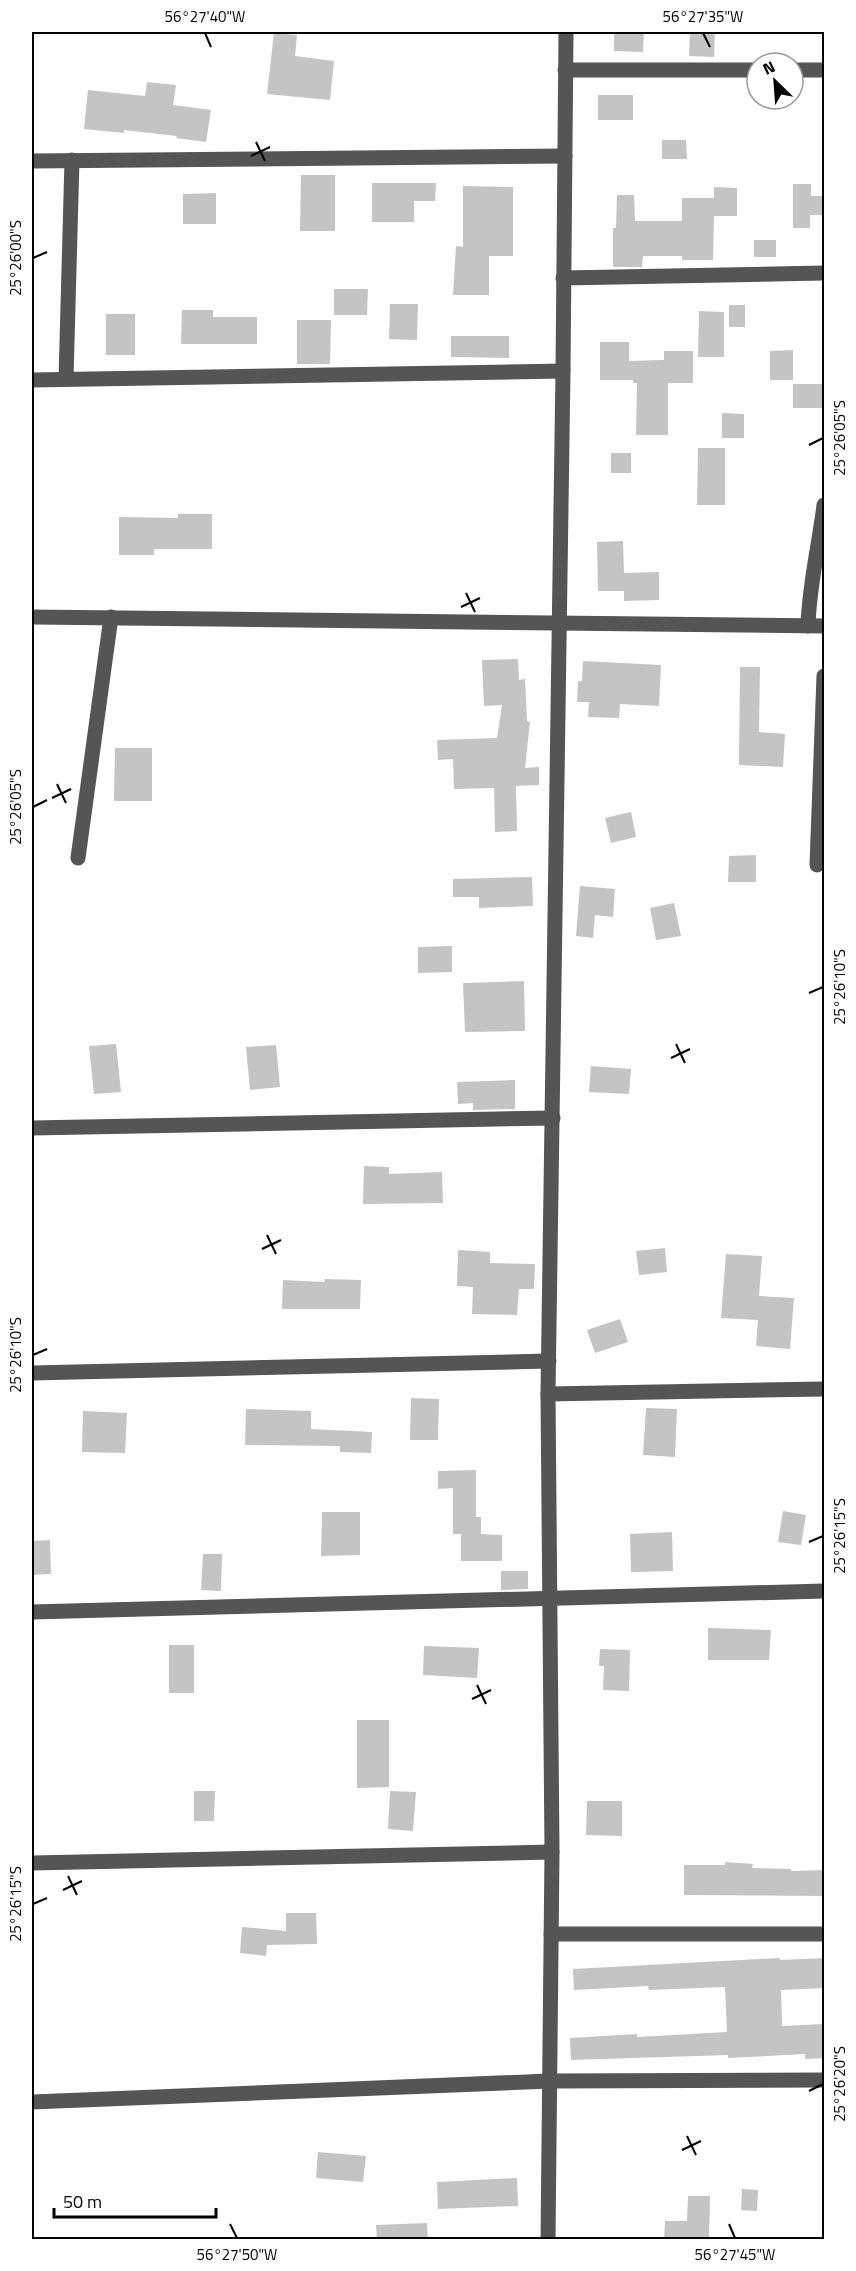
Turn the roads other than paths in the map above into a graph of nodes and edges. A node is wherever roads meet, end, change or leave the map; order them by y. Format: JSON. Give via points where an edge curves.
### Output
{"nodes":[{"id":1,"x":566,"y":32,"type":"edge"},
{"id":2,"x":565,"y":70,"type":"junction"},
{"id":3,"x":745,"y":70,"type":"edge"},
{"id":4,"x":805,"y":70,"type":"edge"},
{"id":5,"x":825,"y":70,"type":"edge"},
{"id":6,"x":565,"y":156,"type":"junction"},
{"id":7,"x":72,"y":160,"type":"junction"},
{"id":8,"x":32,"y":161,"type":"edge"},
{"id":9,"x":825,"y":273,"type":"edge"},
{"id":10,"x":563,"y":278,"type":"junction"},
{"id":11,"x":563,"y":371,"type":"junction"},
{"id":12,"x":66,"y":379,"type":"junction"},
{"id":13,"x":32,"y":380,"type":"edge"},
{"id":14,"x":825,"y":505,"type":"edge"},
{"id":15,"x":32,"y":617,"type":"edge"},
{"id":16,"x":111,"y":618,"type":"junction"},
{"id":17,"x":560,"y":622,"type":"junction"},
{"id":18,"x":808,"y":626,"type":"junction"},
{"id":19,"x":825,"y":626,"type":"edge"},
{"id":20,"x":825,"y":676,"type":"edge"},
{"id":21,"x":78,"y":858,"type":"dead end"},
{"id":22,"x":817,"y":865,"type":"dead end"},
{"id":23,"x":553,"y":1118,"type":"junction"},
{"id":24,"x":32,"y":1128,"type":"edge"},
{"id":25,"x":549,"y":1361,"type":"junction"},
{"id":26,"x":32,"y":1373,"type":"edge"},
{"id":27,"x":825,"y":1389,"type":"edge"},
{"id":28,"x":548,"y":1394,"type":"junction"},
{"id":29,"x":825,"y":1591,"type":"edge"},
{"id":30,"x":550,"y":1597,"type":"junction"},
{"id":31,"x":32,"y":1612,"type":"edge"},
{"id":32,"x":552,"y":1852,"type":"junction"},
{"id":33,"x":32,"y":1863,"type":"edge"},
{"id":34,"x":551,"y":1934,"type":"junction"},
{"id":35,"x":825,"y":1934,"type":"edge"},
{"id":36,"x":825,"y":2080,"type":"edge"},
{"id":37,"x":550,"y":2081,"type":"junction"},
{"id":38,"x":32,"y":2102,"type":"edge"},
{"id":39,"x":548,"y":2240,"type":"edge"}],
"edges":[{"from":1,"to":2,"type":"street"},
{"from":2,"to":3,"type":"street"},
{"from":2,"to":6,"type":"street"},
{"from":4,"to":5,"type":"street"},
{"from":6,"to":7,"type":"street"},
{"from":6,"to":10,"type":"street"},
{"from":7,"to":8,"type":"street"},
{"from":7,"to":12,"type":"street"},
{"from":9,"to":10,"type":"street"},
{"from":10,"to":11,"type":"street"},
{"from":11,"to":12,"type":"street"},
{"from":11,"to":17,"type":"street"},
{"from":12,"to":13,"type":"street"},
{"from":14,"to":18,"type":"street","via":[[809,596]]},
{"from":15,"to":16,"type":"street"},
{"from":16,"to":17,"type":"street"},
{"from":16,"to":21,"type":"street"},
{"from":17,"to":18,"type":"street"},
{"from":17,"to":23,"type":"street"},
{"from":18,"to":19,"type":"street"},
{"from":20,"to":22,"type":"street"},
{"from":23,"to":24,"type":"street"},
{"from":23,"to":25,"type":"street"},
{"from":25,"to":26,"type":"street"},
{"from":25,"to":28,"type":"street"},
{"from":27,"to":28,"type":"street"},
{"from":28,"to":30,"type":"street"},
{"from":29,"to":30,"type":"street"},
{"from":30,"to":31,"type":"street"},
{"from":30,"to":32,"type":"street"},
{"from":32,"to":33,"type":"street"},
{"from":32,"to":34,"type":"street"},
{"from":34,"to":35,"type":"street"},
{"from":34,"to":37,"type":"street"},
{"from":36,"to":37,"type":"street"},
{"from":37,"to":38,"type":"street"},
{"from":37,"to":39,"type":"street"}]}
